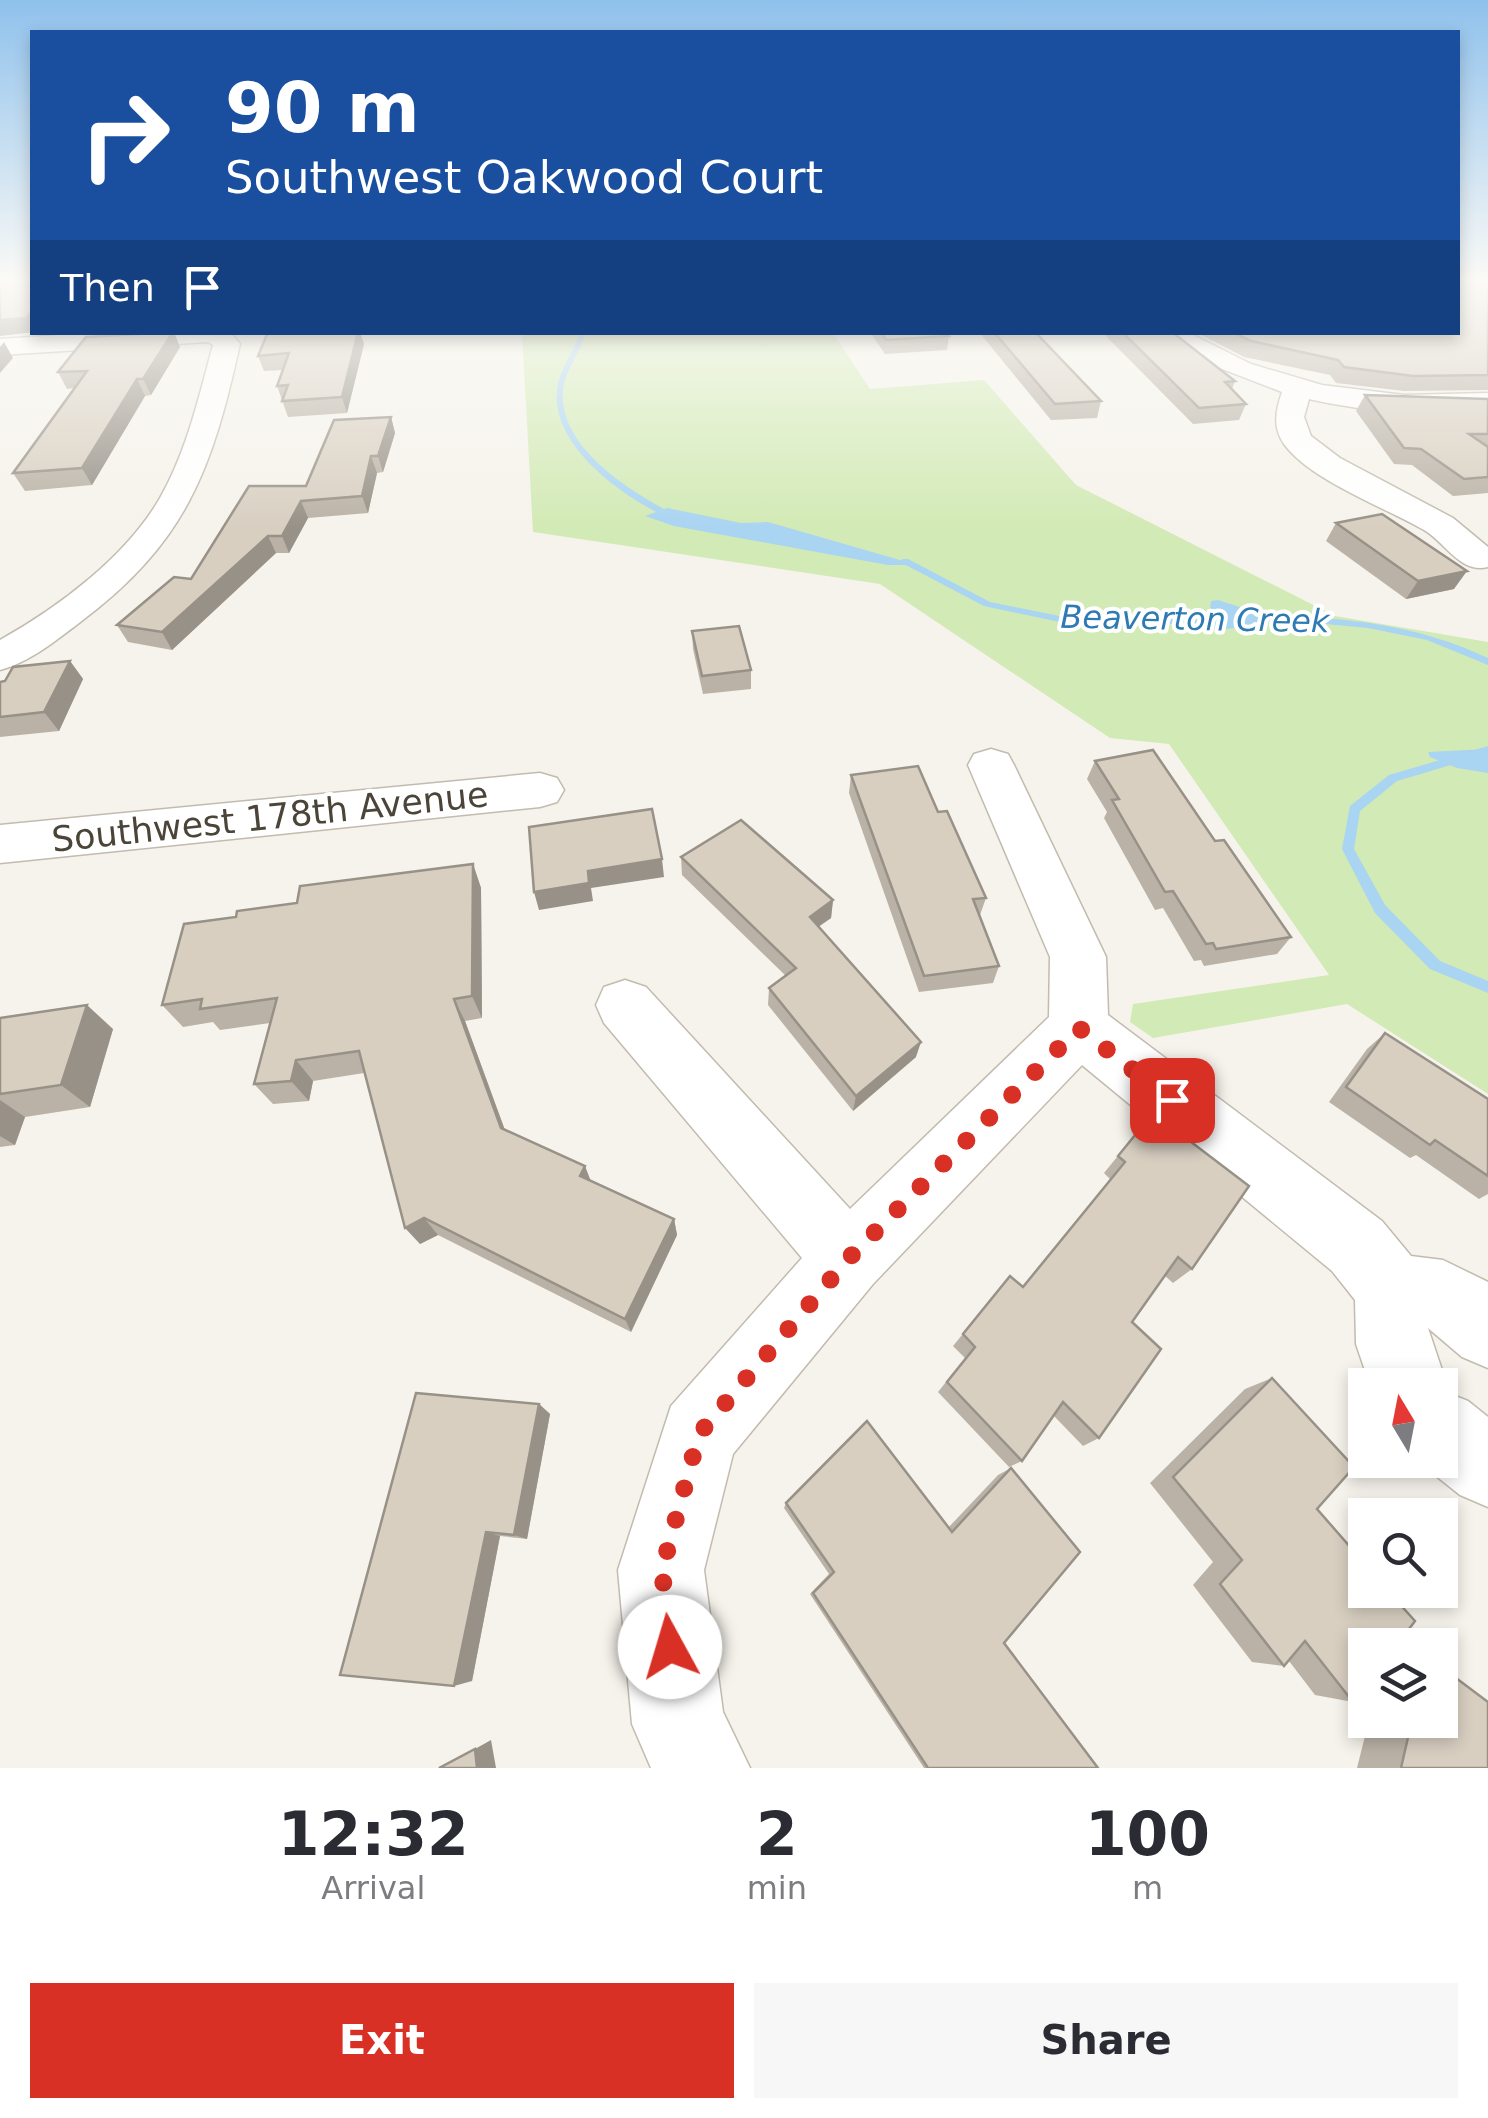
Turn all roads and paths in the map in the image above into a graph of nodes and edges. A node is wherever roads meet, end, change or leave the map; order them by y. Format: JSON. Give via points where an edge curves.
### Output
{"nodes":[{"id":1,"x":222,"y":364,"type":"edge"},
{"id":2,"x":1227,"y":364,"type":"edge"},
{"id":3,"x":1298,"y":389,"type":"junction"},
{"id":4,"x":1488,"y":402,"type":"edge"},
{"id":5,"x":1479,"y":558,"type":"dead end"},
{"id":6,"x":0,"y":658,"type":"edge"},
{"id":7,"x":991,"y":765,"type":"dead end"},
{"id":8,"x":540,"y":790,"type":"dead end"},
{"id":9,"x":0,"y":844,"type":"edge"},
{"id":10,"x":625,"y":1005,"type":"dead end"},
{"id":11,"x":1079,"y":1028,"type":"junction"},
{"id":12,"x":848,"y":1259,"type":"junction"},
{"id":13,"x":1398,"y":1296,"type":"junction"},
{"id":14,"x":1488,"y":1332,"type":"edge"},
{"id":15,"x":1400,"y":1368,"type":"edge"},
{"id":16,"x":1458,"y":1444,"type":"edge"},
{"id":17,"x":1488,"y":1467,"type":"edge"},
{"id":18,"x":702,"y":1768,"type":"edge"}],
"edges":[{"from":1,"to":6,"type":"street","via":[[177,498],[150,535],[102,585]]},
{"from":2,"to":3,"type":"street"},
{"from":3,"to":4,"type":"street","via":[[1348,399]]},
{"from":3,"to":5,"type":"street","via":[[1289,417],[1297,440],[1329,465],[1441,525]]},
{"from":7,"to":11,"type":"street","via":[[1078,957]]},
{"from":8,"to":9,"type":"street","name":"Southwest 178th Avenue"},
{"from":10,"to":12,"type":"street"},
{"from":11,"to":12,"type":"street"},
{"from":11,"to":13,"type":"street","via":[[1357,1246]]},
{"from":12,"to":18,"type":"street","via":[[699,1434],[662,1570],[678,1724]]},
{"from":13,"to":14,"type":"street","via":[[1428,1290],[1456,1303]]},
{"from":13,"to":15,"type":"street","via":[[1388,1324]]},
{"from":16,"to":17,"type":"street"}]}
